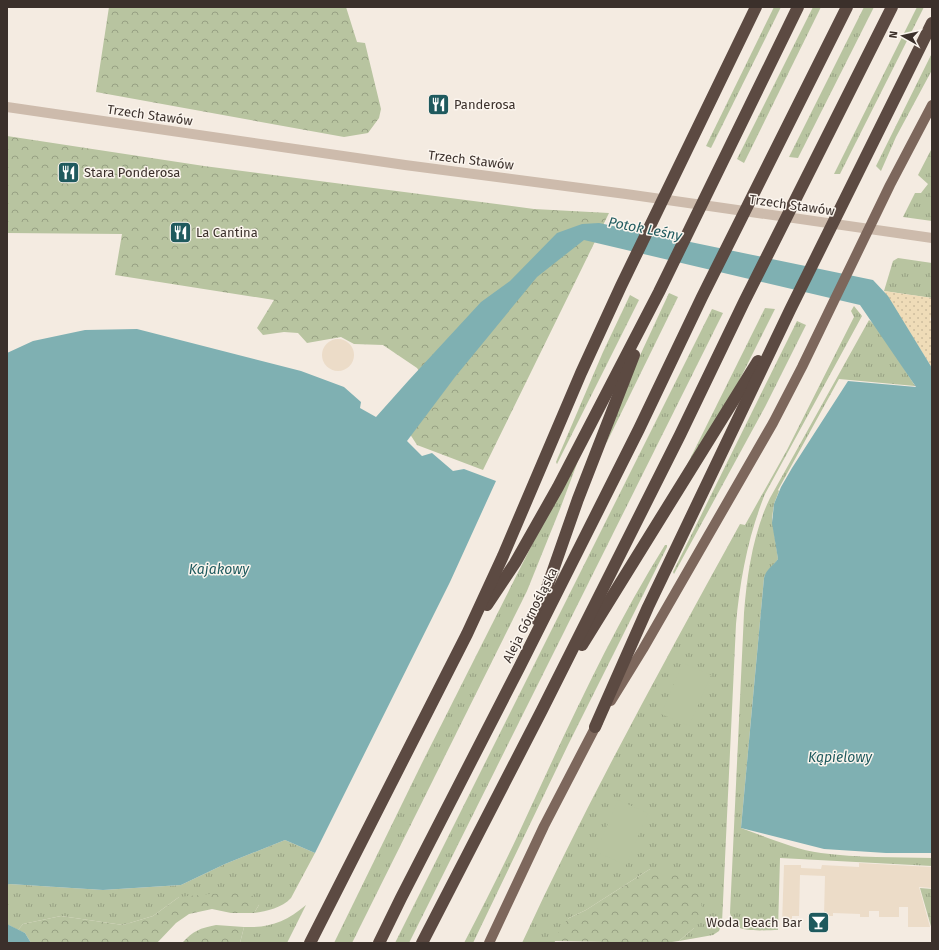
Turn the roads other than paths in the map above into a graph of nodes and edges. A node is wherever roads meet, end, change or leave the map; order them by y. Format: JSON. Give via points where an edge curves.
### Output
{"nodes":[{"id":1,"x":756,"y":7,"type":"edge"},
{"id":2,"x":798,"y":7,"type":"edge"},
{"id":3,"x":847,"y":7,"type":"edge"},
{"id":4,"x":892,"y":7,"type":"edge"},
{"id":5,"x":932,"y":23,"type":"edge"},
{"id":6,"x":932,"y":105,"type":"edge"},
{"id":7,"x":7,"y":107,"type":"edge"},
{"id":8,"x":932,"y":238,"type":"edge"},
{"id":9,"x":658,"y":292,"type":"junction"},
{"id":10,"x":790,"y":310,"type":"junction"},
{"id":11,"x":467,"y":634,"type":"junction"},
{"id":12,"x":520,"y":666,"type":"junction"},
{"id":13,"x":542,"y":710,"type":"junction"},
{"id":14,"x":595,"y":727,"type":"junction"},
{"id":15,"x":310,"y":943,"type":"edge"},
{"id":16,"x":379,"y":943,"type":"edge"},
{"id":17,"x":422,"y":943,"type":"edge"},
{"id":18,"x":489,"y":943,"type":"edge"}],
"edges":[{"from":1,"to":11,"type":"highway","via":[[621,286]]},
{"from":2,"to":9,"type":"highway"},
{"from":3,"to":12,"type":"highway","name":"Aleja Górnośląska"},
{"from":4,"to":13,"type":"highway"},
{"from":5,"to":10,"type":"highway"},
{"from":6,"to":14,"type":"main road","via":[[773,424]]},
{"from":7,"to":8,"type":"street","name":"Trzech Stawów"},
{"from":9,"to":11,"type":"highway","via":[[558,488],[515,563]]},
{"from":9,"to":12,"type":"highway","via":[[578,499]]},
{"from":10,"to":13,"type":"highway"},
{"from":10,"to":14,"type":"highway","via":[[652,600]]},
{"from":11,"to":15,"type":"highway"},
{"from":12,"to":16,"type":"highway","name":"Aleja Górnośląska"},
{"from":13,"to":17,"type":"highway"},
{"from":14,"to":18,"type":"main road","via":[[544,826]]}]}
